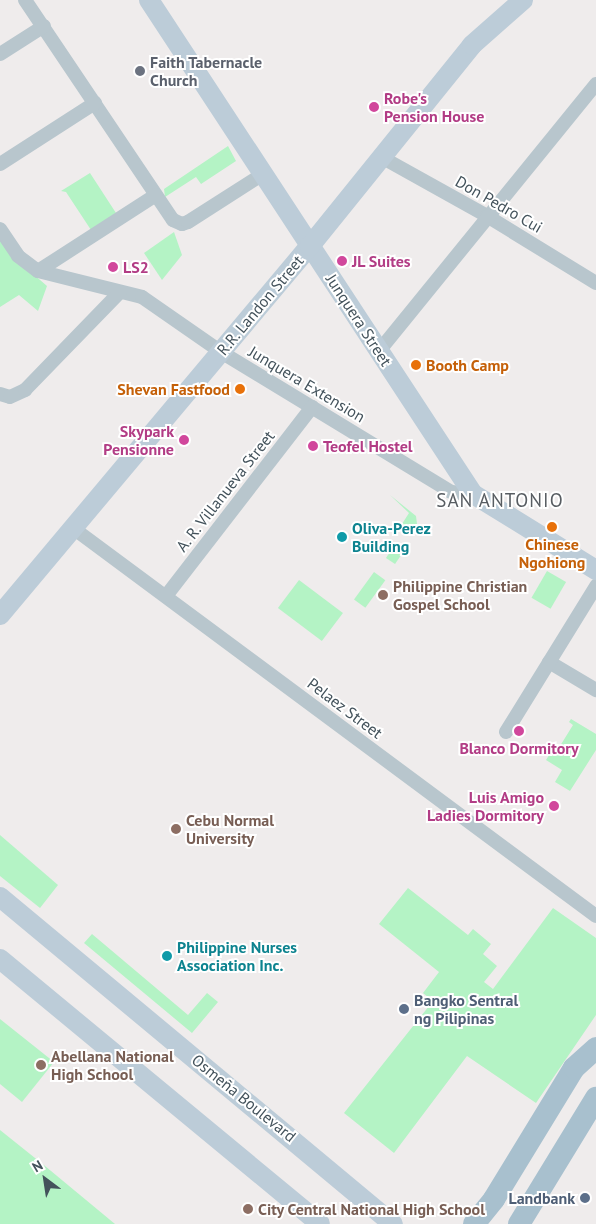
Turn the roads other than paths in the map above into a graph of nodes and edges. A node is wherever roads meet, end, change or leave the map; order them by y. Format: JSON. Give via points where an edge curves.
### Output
{"nodes":[{"id":1,"x":26,"y":0,"type":"edge"},
{"id":2,"x":148,"y":0,"type":"edge"},
{"id":3,"x":523,"y":0,"type":"edge"},
{"id":4,"x":44,"y":26,"type":"junction"},
{"id":5,"x":0,"y":54,"type":"edge"},
{"id":6,"x":596,"y":84,"type":"edge"},
{"id":7,"x":95,"y":103,"type":"junction"},
{"id":8,"x":383,"y":158,"type":"junction"},
{"id":9,"x":0,"y":164,"type":"edge"},
{"id":10,"x":262,"y":174,"type":"junction"},
{"id":11,"x":156,"y":195,"type":"junction"},
{"id":12,"x":487,"y":216,"type":"junction"},
{"id":13,"x":0,"y":229,"type":"edge"},
{"id":14,"x":310,"y":246,"type":"junction"},
{"id":15,"x":38,"y":271,"type":"junction"},
{"id":16,"x":596,"y":283,"type":"edge"},
{"id":17,"x":120,"y":292,"type":"junction"},
{"id":18,"x":379,"y":351,"type":"junction"},
{"id":19,"x":221,"y":352,"type":"junction"},
{"id":20,"x":0,"y":394,"type":"edge"},
{"id":21,"x":312,"y":407,"type":"junction"},
{"id":22,"x":473,"y":494,"type":"junction"},
{"id":23,"x":73,"y":528,"type":"junction"},
{"id":24,"x":596,"y":570,"type":"edge"},
{"id":25,"x":596,"y":586,"type":"edge"},
{"id":26,"x":166,"y":596,"type":"junction"},
{"id":27,"x":0,"y":615,"type":"edge"},
{"id":28,"x":549,"y":662,"type":"junction"},
{"id":29,"x":596,"y":690,"type":"edge"},
{"id":30,"x":506,"y":732,"type":"dead end"},
{"id":31,"x":0,"y":898,"type":"edge"},
{"id":32,"x":596,"y":916,"type":"edge"},
{"id":33,"x":0,"y":959,"type":"edge"},
{"id":34,"x":596,"y":1048,"type":"edge"},
{"id":35,"x":596,"y":1098,"type":"edge"},
{"id":36,"x":320,"y":1224,"type":"edge"},
{"id":37,"x":393,"y":1224,"type":"edge"},
{"id":38,"x":474,"y":1224,"type":"edge"},
{"id":39,"x":519,"y":1224,"type":"edge"}],
"edges":[{"from":1,"to":4,"type":"street"},
{"from":2,"to":10,"type":"street","name":"Junquera Street"},
{"from":3,"to":8,"type":"street","name":"R.R. Landon Street","via":[[472,45]]},
{"from":4,"to":5,"type":"street"},
{"from":4,"to":7,"type":"street"},
{"from":6,"to":12,"type":"street"},
{"from":7,"to":9,"type":"street"},
{"from":7,"to":11,"type":"street"},
{"from":8,"to":12,"type":"street","name":"Don Pedro Cui"},
{"from":8,"to":14,"type":"street","name":"R.R. Landon Street"},
{"from":10,"to":11,"type":"street","via":[[182,224],[173,220]]},
{"from":10,"to":14,"type":"street","name":"Junquera Street"},
{"from":11,"to":15,"type":"street"},
{"from":12,"to":16,"type":"street","name":"Don Pedro Cui"},
{"from":12,"to":18,"type":"street"},
{"from":13,"to":15,"type":"street","name":"Junquera Extension","via":[[18,256]]},
{"from":14,"to":18,"type":"street","name":"Junquera Street"},
{"from":14,"to":19,"type":"street","name":"R.R. Landon Street"},
{"from":15,"to":17,"type":"street","name":"Junquera Extension"},
{"from":17,"to":19,"type":"street","name":"Junquera Extension","via":[[142,297]]},
{"from":17,"to":20,"type":"street","via":[[25,390],[10,397]]},
{"from":18,"to":22,"type":"street","name":"Junquera Street"},
{"from":19,"to":21,"type":"street","name":"Junquera Extension"},
{"from":19,"to":23,"type":"street","name":"R.R. Landon Street"},
{"from":21,"to":22,"type":"street","name":"Junquera Extension","via":[[451,492]]},
{"from":21,"to":26,"type":"street","name":"A. R. Villanueva Street"},
{"from":22,"to":24,"type":"street","name":"Junquera Street"},
{"from":23,"to":26,"type":"street","name":"Pelaez Street"},
{"from":23,"to":27,"type":"street","name":"R.R. Landon Street"},
{"from":25,"to":28,"type":"street"},
{"from":26,"to":32,"type":"street","name":"Pelaez Street"},
{"from":28,"to":29,"type":"street"},
{"from":28,"to":30,"type":"street"},
{"from":31,"to":37,"type":"street","name":"Osmeña Boulevard"},
{"from":33,"to":36,"type":"street"},
{"from":34,"to":38,"type":"main road","via":[[574,1068],[494,1199]]},
{"from":35,"to":39,"type":"main road"}]}
